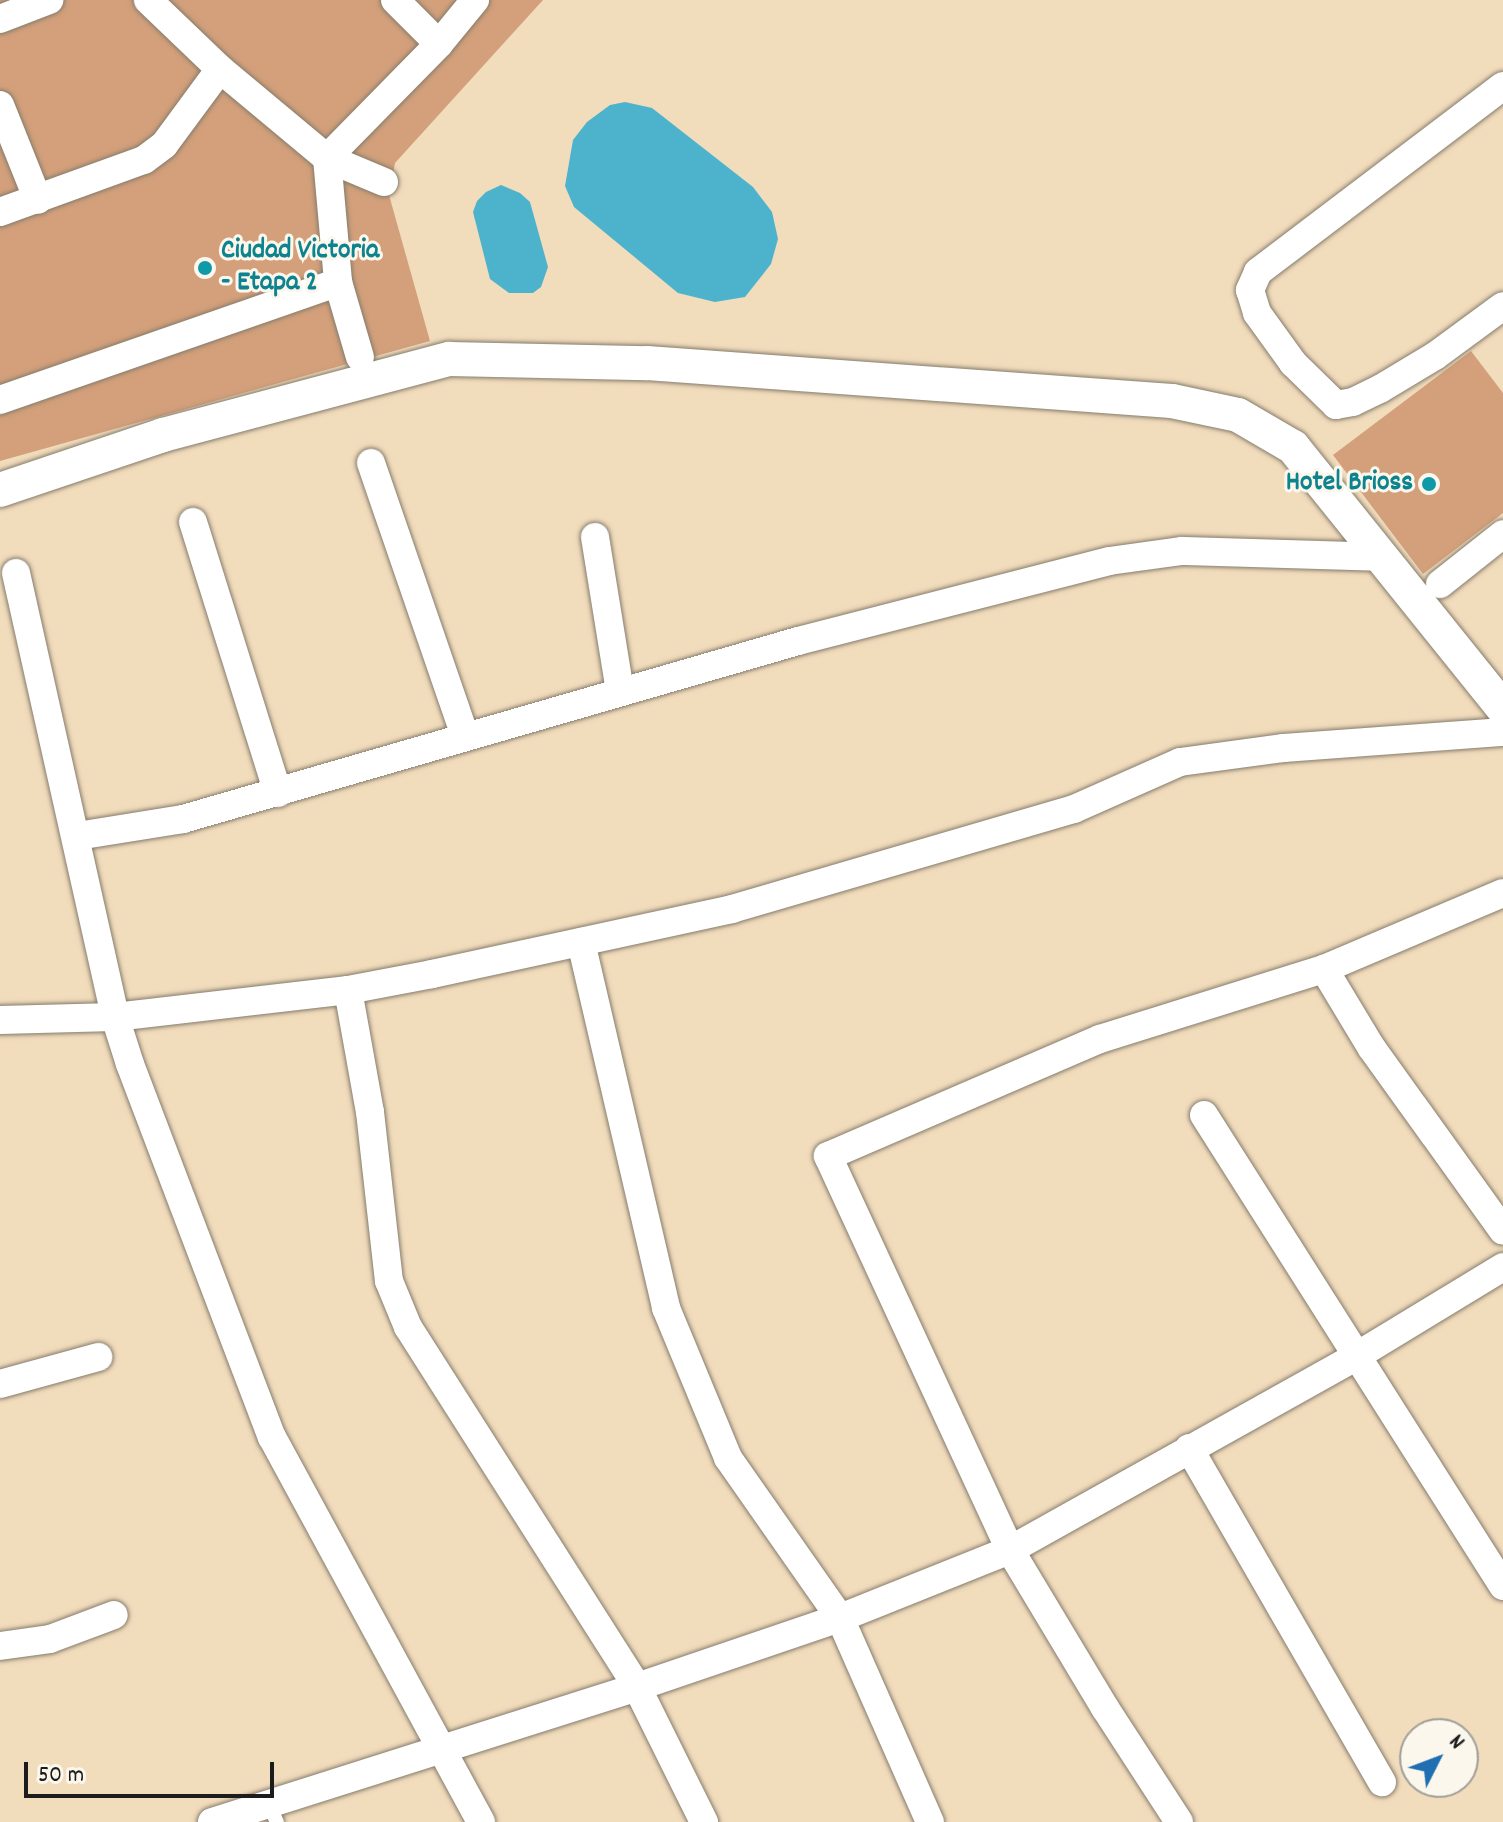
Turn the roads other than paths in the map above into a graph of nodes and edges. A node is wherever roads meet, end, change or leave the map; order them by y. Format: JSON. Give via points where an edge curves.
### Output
{"nodes":[{"id":1,"x":49,"y":0,"type":"edge"},
{"id":2,"x":148,"y":0,"type":"edge"},
{"id":3,"x":395,"y":0,"type":"edge"},
{"id":4,"x":475,"y":0,"type":"edge"},
{"id":5,"x":0,"y":19,"type":"edge"},
{"id":6,"x":439,"y":44,"type":"junction"},
{"id":7,"x":220,"y":69,"type":"junction"},
{"id":8,"x":1503,"y":86,"type":"edge"},
{"id":9,"x":0,"y":105,"type":"edge"},
{"id":10,"x":327,"y":158,"type":"junction"},
{"id":11,"x":384,"y":182,"type":"dead end"},
{"id":12,"x":38,"y":200,"type":"junction"},
{"id":13,"x":0,"y":212,"type":"edge"},
{"id":14,"x":338,"y":282,"type":"junction"},
{"id":15,"x":1503,"y":306,"type":"edge"},
{"id":16,"x":360,"y":357,"type":"dead end"},
{"id":17,"x":0,"y":400,"type":"edge"},
{"id":18,"x":371,"y":463,"type":"dead end"},
{"id":19,"x":0,"y":490,"type":"edge"},
{"id":20,"x":193,"y":522,"type":"dead end"},
{"id":21,"x":1503,"y":534,"type":"edge"},
{"id":22,"x":595,"y":537,"type":"dead end"},
{"id":23,"x":1381,"y":557,"type":"junction"},
{"id":24,"x":16,"y":573,"type":"dead end"},
{"id":25,"x":1440,"y":584,"type":"dead end"},
{"id":26,"x":620,"y":691,"type":"junction"},
{"id":27,"x":1503,"y":708,"type":"edge"},
{"id":28,"x":1503,"y":732,"type":"edge"},
{"id":29,"x":465,"y":736,"type":"junction"},
{"id":30,"x":278,"y":793,"type":"junction"},
{"id":31,"x":77,"y":836,"type":"junction"},
{"id":32,"x":1503,"y":893,"type":"edge"},
{"id":33,"x":581,"y":942,"type":"junction"},
{"id":34,"x":1324,"y":969,"type":"junction"},
{"id":35,"x":348,"y":990,"type":"junction"},
{"id":36,"x":115,"y":1017,"type":"junction"},
{"id":37,"x":0,"y":1020,"type":"edge"},
{"id":38,"x":1204,"y":1115,"type":"dead end"},
{"id":39,"x":1503,"y":1231,"type":"edge"},
{"id":40,"x":1503,"y":1267,"type":"edge"},
{"id":41,"x":98,"y":1357,"type":"dead end"},
{"id":42,"x":1355,"y":1357,"type":"junction"},
{"id":43,"x":0,"y":1384,"type":"edge"},
{"id":44,"x":1189,"y":1448,"type":"junction"},
{"id":45,"x":1010,"y":1550,"type":"junction"},
{"id":46,"x":1503,"y":1586,"type":"edge"},
{"id":47,"x":114,"y":1615,"type":"dead end"},
{"id":48,"x":840,"y":1618,"type":"junction"},
{"id":49,"x":0,"y":1646,"type":"edge"},
{"id":50,"x":637,"y":1687,"type":"junction"},
{"id":51,"x":440,"y":1749,"type":"junction"},
{"id":52,"x":1382,"y":1782,"type":"dead end"},
{"id":53,"x":272,"y":1812,"type":"edge"},
{"id":54,"x":212,"y":1822,"type":"edge"},
{"id":55,"x":481,"y":1822,"type":"edge"},
{"id":56,"x":704,"y":1822,"type":"edge"},
{"id":57,"x":930,"y":1822,"type":"edge"},
{"id":58,"x":1179,"y":1822,"type":"edge"}],
"edges":[{"from":1,"to":5,"type":"street"},
{"from":2,"to":7,"type":"street"},
{"from":3,"to":6,"type":"street"},
{"from":4,"to":6,"type":"street"},
{"from":6,"to":10,"type":"street"},
{"from":7,"to":10,"type":"street"},
{"from":7,"to":12,"type":"street","via":[[164,145],[144,160]]},
{"from":8,"to":15,"type":"street","via":[[1258,272],[1250,290],[1257,313],[1293,363],[1336,405],[1380,389]]},
{"from":9,"to":12,"type":"street"},
{"from":10,"to":11,"type":"street"},
{"from":10,"to":14,"type":"street"},
{"from":12,"to":13,"type":"street"},
{"from":14,"to":16,"type":"street"},
{"from":14,"to":17,"type":"street"},
{"from":18,"to":29,"type":"street"},
{"from":19,"to":23,"type":"street","via":[[163,435],[449,359],[647,363],[1095,392],[1238,415],[1293,447]]},
{"from":20,"to":30,"type":"street"},
{"from":21,"to":25,"type":"street"},
{"from":22,"to":26,"type":"street"},
{"from":23,"to":26,"type":"street","via":[[1182,551],[1109,561]]},
{"from":23,"to":27,"type":"street"},
{"from":24,"to":31,"type":"street"},
{"from":26,"to":29,"type":"street"},
{"from":28,"to":33,"type":"street","via":[[1284,748],[1180,762],[1074,809],[732,909]]},
{"from":29,"to":30,"type":"street"},
{"from":30,"to":31,"type":"street","via":[[183,819]]},
{"from":31,"to":36,"type":"street"},
{"from":32,"to":34,"type":"street"},
{"from":33,"to":35,"type":"street"},
{"from":33,"to":48,"type":"street","via":[[666,1308],[728,1458]]},
{"from":34,"to":39,"type":"street","via":[[1371,1047]]},
{"from":34,"to":45,"type":"street","via":[[1100,1039],[828,1156]]},
{"from":35,"to":36,"type":"street"},
{"from":35,"to":50,"type":"street","via":[[370,1112],[389,1281],[403,1315],[446,1391]]},
{"from":36,"to":37,"type":"street"},
{"from":36,"to":51,"type":"street","via":[[272,1437]]},
{"from":38,"to":42,"type":"street"},
{"from":40,"to":42,"type":"street"},
{"from":41,"to":43,"type":"street"},
{"from":42,"to":44,"type":"street"},
{"from":42,"to":46,"type":"street"},
{"from":44,"to":45,"type":"street"},
{"from":44,"to":52,"type":"street"},
{"from":45,"to":48,"type":"street"},
{"from":45,"to":58,"type":"street"},
{"from":47,"to":49,"type":"street","via":[[50,1639]]},
{"from":48,"to":50,"type":"street"},
{"from":48,"to":57,"type":"street"},
{"from":50,"to":51,"type":"street"},
{"from":50,"to":56,"type":"street"},
{"from":51,"to":53,"type":"street"},
{"from":51,"to":55,"type":"street"},
{"from":53,"to":54,"type":"street"}]}
